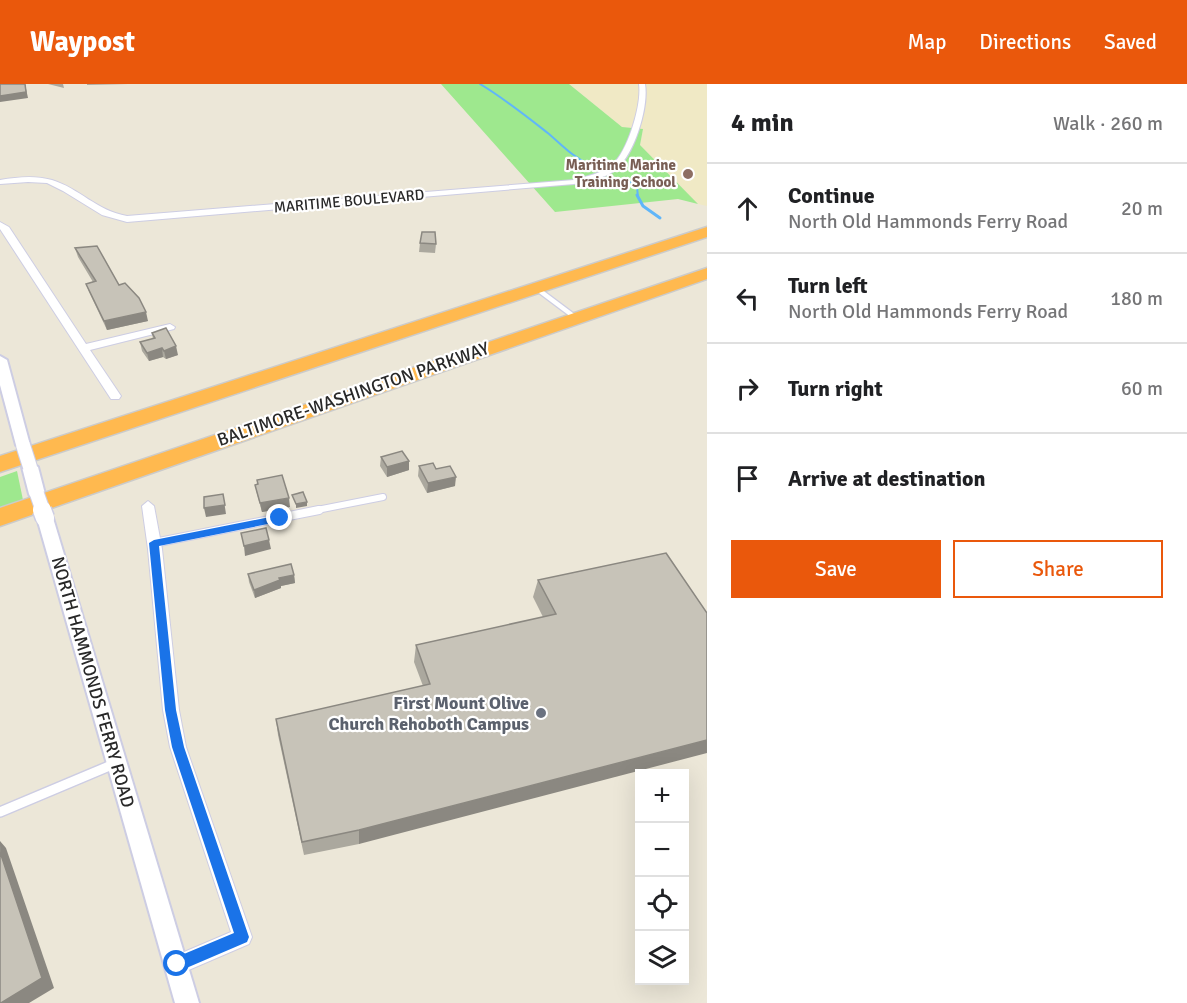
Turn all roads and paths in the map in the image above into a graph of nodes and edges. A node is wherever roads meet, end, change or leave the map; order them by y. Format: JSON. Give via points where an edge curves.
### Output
{"nodes":[{"id":1,"x":642,"y":84,"type":"edge"},
{"id":2,"x":0,"y":182,"type":"edge"},
{"id":3,"x":0,"y":225,"type":"edge"},
{"id":4,"x":707,"y":232,"type":"edge"},
{"id":5,"x":707,"y":273,"type":"edge"},
{"id":6,"x":536,"y":288,"type":"junction"},
{"id":7,"x":576,"y":318,"type":"junction"},
{"id":8,"x":170,"y":327,"type":"dead end"},
{"id":9,"x":84,"y":348,"type":"junction"},
{"id":10,"x":0,"y":360,"type":"edge"},
{"id":11,"x":115,"y":396,"type":"dead end"},
{"id":12,"x":0,"y":464,"type":"edge"},
{"id":13,"x":383,"y":497,"type":"dead end"},
{"id":14,"x":148,"y":506,"type":"dead end"},
{"id":15,"x":0,"y":517,"type":"edge"},
{"id":16,"x":154,"y":543,"type":"junction"},
{"id":17,"x":116,"y":763,"type":"junction"},
{"id":18,"x":0,"y":812,"type":"edge"},
{"id":19,"x":177,"y":964,"type":"junction"},
{"id":20,"x":188,"y":1003,"type":"edge"}],
"edges":[{"from":1,"to":2,"type":"street","name":"MARITIME BOULEVARD","via":[[642,105],[624,159],[606,172],[574,182],[127,219],[103,214],[56,184],[34,180]]},
{"from":3,"to":9,"type":"street"},
{"from":4,"to":6,"type":"highway"},
{"from":5,"to":7,"type":"highway","name":"BALTIMORE-WASHINGTON PARKWAY"},
{"from":6,"to":7,"type":"lane"},
{"from":6,"to":12,"type":"highway"},
{"from":7,"to":15,"type":"highway","name":"BALTIMORE-WASHINGTON PARKWAY"},
{"from":8,"to":9,"type":"street"},
{"from":9,"to":11,"type":"street"},
{"from":10,"to":17,"type":"street","name":"NORTH HAMMONDS FERRY ROAD","bridge":true},
{"from":13,"to":16,"type":"lane"},
{"from":14,"to":16,"type":"street"},
{"from":16,"to":19,"type":"street","via":[[178,747],[242,937]]},
{"from":17,"to":18,"type":"lane"},
{"from":17,"to":19,"type":"street","name":"NORTH HAMMONDS FERRY ROAD"},
{"from":19,"to":20,"type":"street","name":"NORTH HAMMONDS FERRY ROAD"}]}
